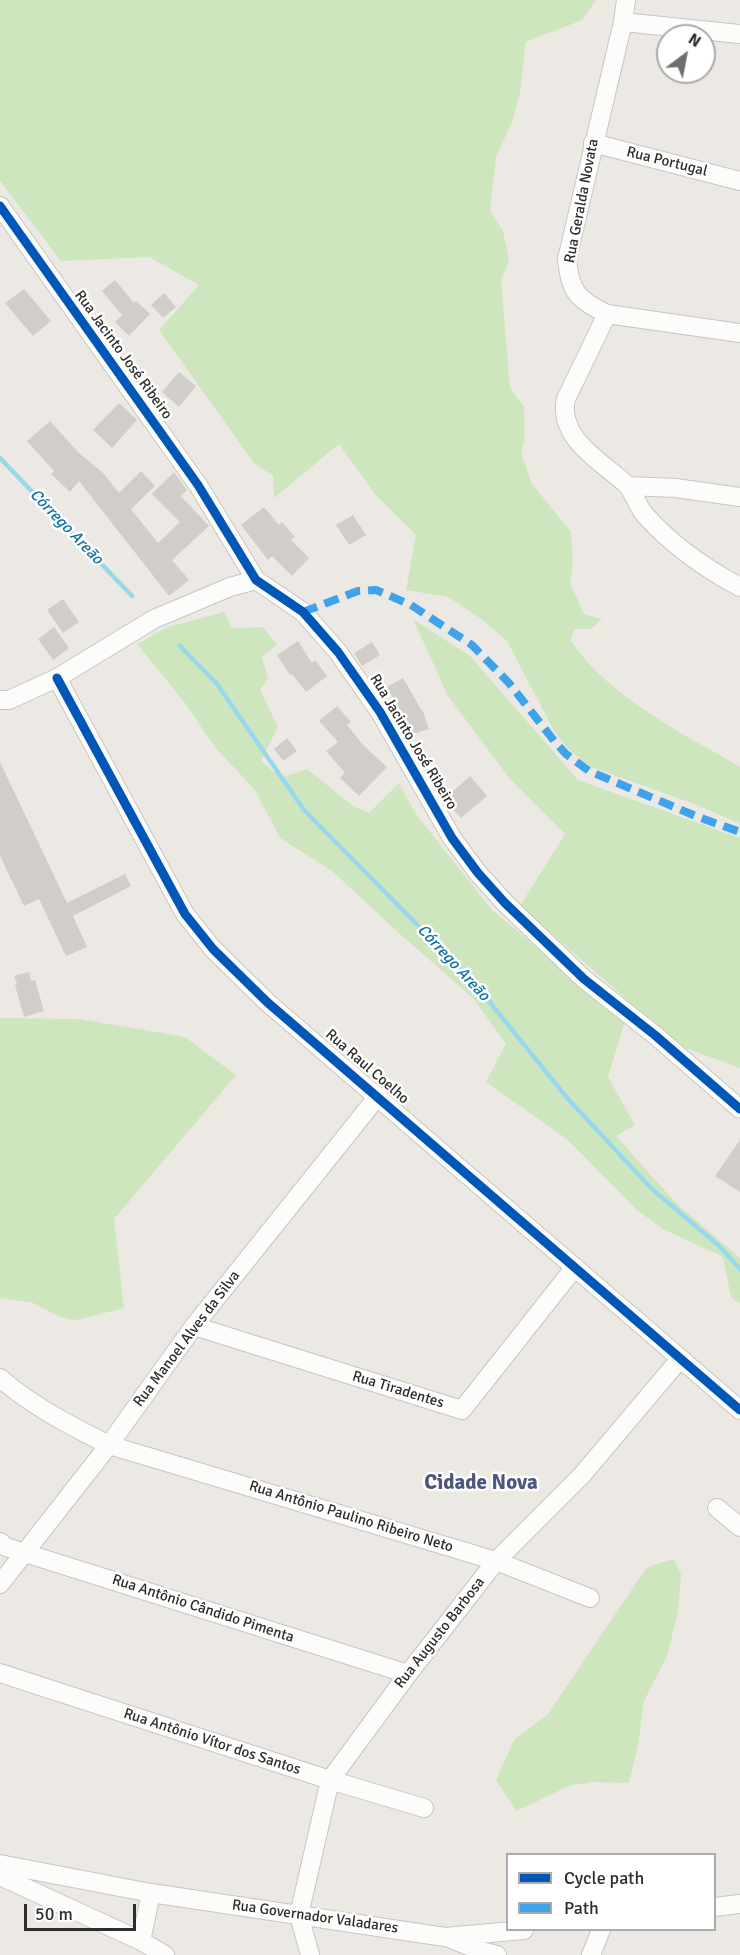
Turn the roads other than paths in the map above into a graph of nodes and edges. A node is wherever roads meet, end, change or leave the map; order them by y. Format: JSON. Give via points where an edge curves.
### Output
{"nodes":[{"id":1,"x":626,"y":0,"type":"edge"},
{"id":2,"x":623,"y":22,"type":"junction"},
{"id":3,"x":740,"y":34,"type":"edge"},
{"id":4,"x":593,"y":143,"type":"junction"},
{"id":5,"x":740,"y":181,"type":"edge"},
{"id":6,"x":0,"y":206,"type":"edge"},
{"id":7,"x":607,"y":314,"type":"junction"},
{"id":8,"x":740,"y":333,"type":"edge"},
{"id":9,"x":628,"y":486,"type":"junction"},
{"id":10,"x":740,"y":497,"type":"edge"},
{"id":11,"x":256,"y":580,"type":"junction"},
{"id":12,"x":740,"y":587,"type":"edge"},
{"id":13,"x":57,"y":678,"type":"junction"},
{"id":14,"x":0,"y":700,"type":"edge"},
{"id":15,"x":378,"y":1096,"type":"junction"},
{"id":16,"x":740,"y":1109,"type":"edge"},
{"id":17,"x":575,"y":1267,"type":"junction"},
{"id":18,"x":194,"y":1326,"type":"junction"},
{"id":19,"x":680,"y":1359,"type":"junction"},
{"id":20,"x":0,"y":1378,"type":"edge"},
{"id":21,"x":740,"y":1410,"type":"edge"},
{"id":22,"x":109,"y":1445,"type":"junction"},
{"id":23,"x":717,"y":1508,"type":"dead end"},
{"id":24,"x":740,"y":1527,"type":"edge"},
{"id":25,"x":0,"y":1542,"type":"edge"},
{"id":26,"x":26,"y":1552,"type":"junction"},
{"id":27,"x":496,"y":1561,"type":"junction"},
{"id":28,"x":0,"y":1584,"type":"edge"},
{"id":29,"x":590,"y":1598,"type":"dead end"},
{"id":30,"x":0,"y":1673,"type":"edge"},
{"id":31,"x":408,"y":1674,"type":"junction"},
{"id":32,"x":330,"y":1780,"type":"junction"},
{"id":33,"x":424,"y":1808,"type":"dead end"},
{"id":34,"x":0,"y":1864,"type":"edge"},
{"id":35,"x":0,"y":1876,"type":"edge"},
{"id":36,"x":151,"y":1893,"type":"junction"},
{"id":37,"x":740,"y":1904,"type":"edge"},
{"id":38,"x":716,"y":1907,"type":"edge"},
{"id":39,"x":299,"y":1915,"type":"junction"},
{"id":40,"x":506,"y":1931,"type":"edge"},
{"id":41,"x":600,"y":1931,"type":"edge"},
{"id":42,"x":445,"y":1936,"type":"junction"},
{"id":43,"x":141,"y":1941,"type":"junction"},
{"id":44,"x":165,"y":1955,"type":"edge"},
{"id":45,"x":310,"y":1955,"type":"edge"},
{"id":46,"x":497,"y":1955,"type":"edge"},
{"id":47,"x":591,"y":1955,"type":"edge"}],
"edges":[{"from":1,"to":2,"type":"street","name":"Rua Geralda Novata"},
{"from":2,"to":3,"type":"street"},
{"from":2,"to":4,"type":"street","name":"Rua Geralda Novata"},
{"from":4,"to":5,"type":"street","name":"Rua Portugal"},
{"from":4,"to":7,"type":"street","name":"Rua Geralda Novata","via":[[567,259],[573,290],[588,305]]},
{"from":6,"to":11,"type":"street","name":"Rua Jacinto José Ribeiro","via":[[198,485]]},
{"from":7,"to":8,"type":"street"},
{"from":7,"to":9,"type":"street","via":[[566,399],[565,419],[584,451]]},
{"from":9,"to":10,"type":"street"},
{"from":9,"to":12,"type":"street","via":[[658,528],[718,575]]},
{"from":11,"to":13,"type":"street","via":[[154,619]]},
{"from":11,"to":16,"type":"street","name":"Rua Jacinto José Ribeiro","via":[[303,612],[338,652],[380,712],[452,838],[505,903],[584,979]]},
{"from":13,"to":14,"type":"street","via":[[9,700]]},
{"from":13,"to":15,"type":"street","name":"Rua Raul Coelho","via":[[185,914],[232,970]]},
{"from":15,"to":17,"type":"street","name":"Rua Raul Coelho"},
{"from":15,"to":18,"type":"street","name":"Rua Manoel Alves da Silva"},
{"from":17,"to":18,"type":"street","name":"Rua Tiradentes","via":[[462,1410]]},
{"from":17,"to":19,"type":"street","name":"Rua Raul Coelho"},
{"from":18,"to":22,"type":"street","name":"Rua Manoel Alves da Silva"},
{"from":19,"to":21,"type":"street","name":"Rua Raul Coelho"},
{"from":19,"to":27,"type":"street","name":"Rua Augusto Barbosa","via":[[582,1474]]},
{"from":20,"to":22,"type":"street","name":"Rua Antônio Paulino Ribeiro Neto","via":[[70,1426]]},
{"from":22,"to":26,"type":"street","name":"Rua Manoel Alves da Silva"},
{"from":22,"to":27,"type":"street","name":"Rua Antônio Paulino Ribeiro Neto"},
{"from":23,"to":24,"type":"street"},
{"from":25,"to":26,"type":"street","name":"Rua Antônio Cândido Pimenta"},
{"from":26,"to":28,"type":"street","name":"Rua Manoel Alves da Silva"},
{"from":26,"to":31,"type":"street","name":"Rua Antônio Cândido Pimenta"},
{"from":27,"to":29,"type":"street","name":"Rua Antônio Paulino Ribeiro Neto"},
{"from":27,"to":31,"type":"street","name":"Rua Augusto Barbosa"},
{"from":30,"to":32,"type":"street","name":"Rua Antônio Vítor dos Santos"},
{"from":31,"to":32,"type":"street","name":"Rua Augusto Barbosa"},
{"from":32,"to":33,"type":"street","name":"Rua Antônio Vítor dos Santos"},
{"from":32,"to":39,"type":"street","name":"Rua Augusto Barbosa"},
{"from":34,"to":36,"type":"street","name":"Rua Governador Valadares"},
{"from":35,"to":43,"type":"street"},
{"from":36,"to":39,"type":"street","name":"Rua Governador Valadares"},
{"from":36,"to":43,"type":"street"},
{"from":37,"to":38,"type":"street"},
{"from":39,"to":42,"type":"street","name":"Rua Governador Valadares"},
{"from":39,"to":45,"type":"street","name":"Rua Augusto Barbosa"},
{"from":40,"to":42,"type":"street","name":"Rua Governador Valadares"},
{"from":41,"to":47,"type":"street"},
{"from":42,"to":46,"type":"street"},
{"from":43,"to":44,"type":"street"}]}
